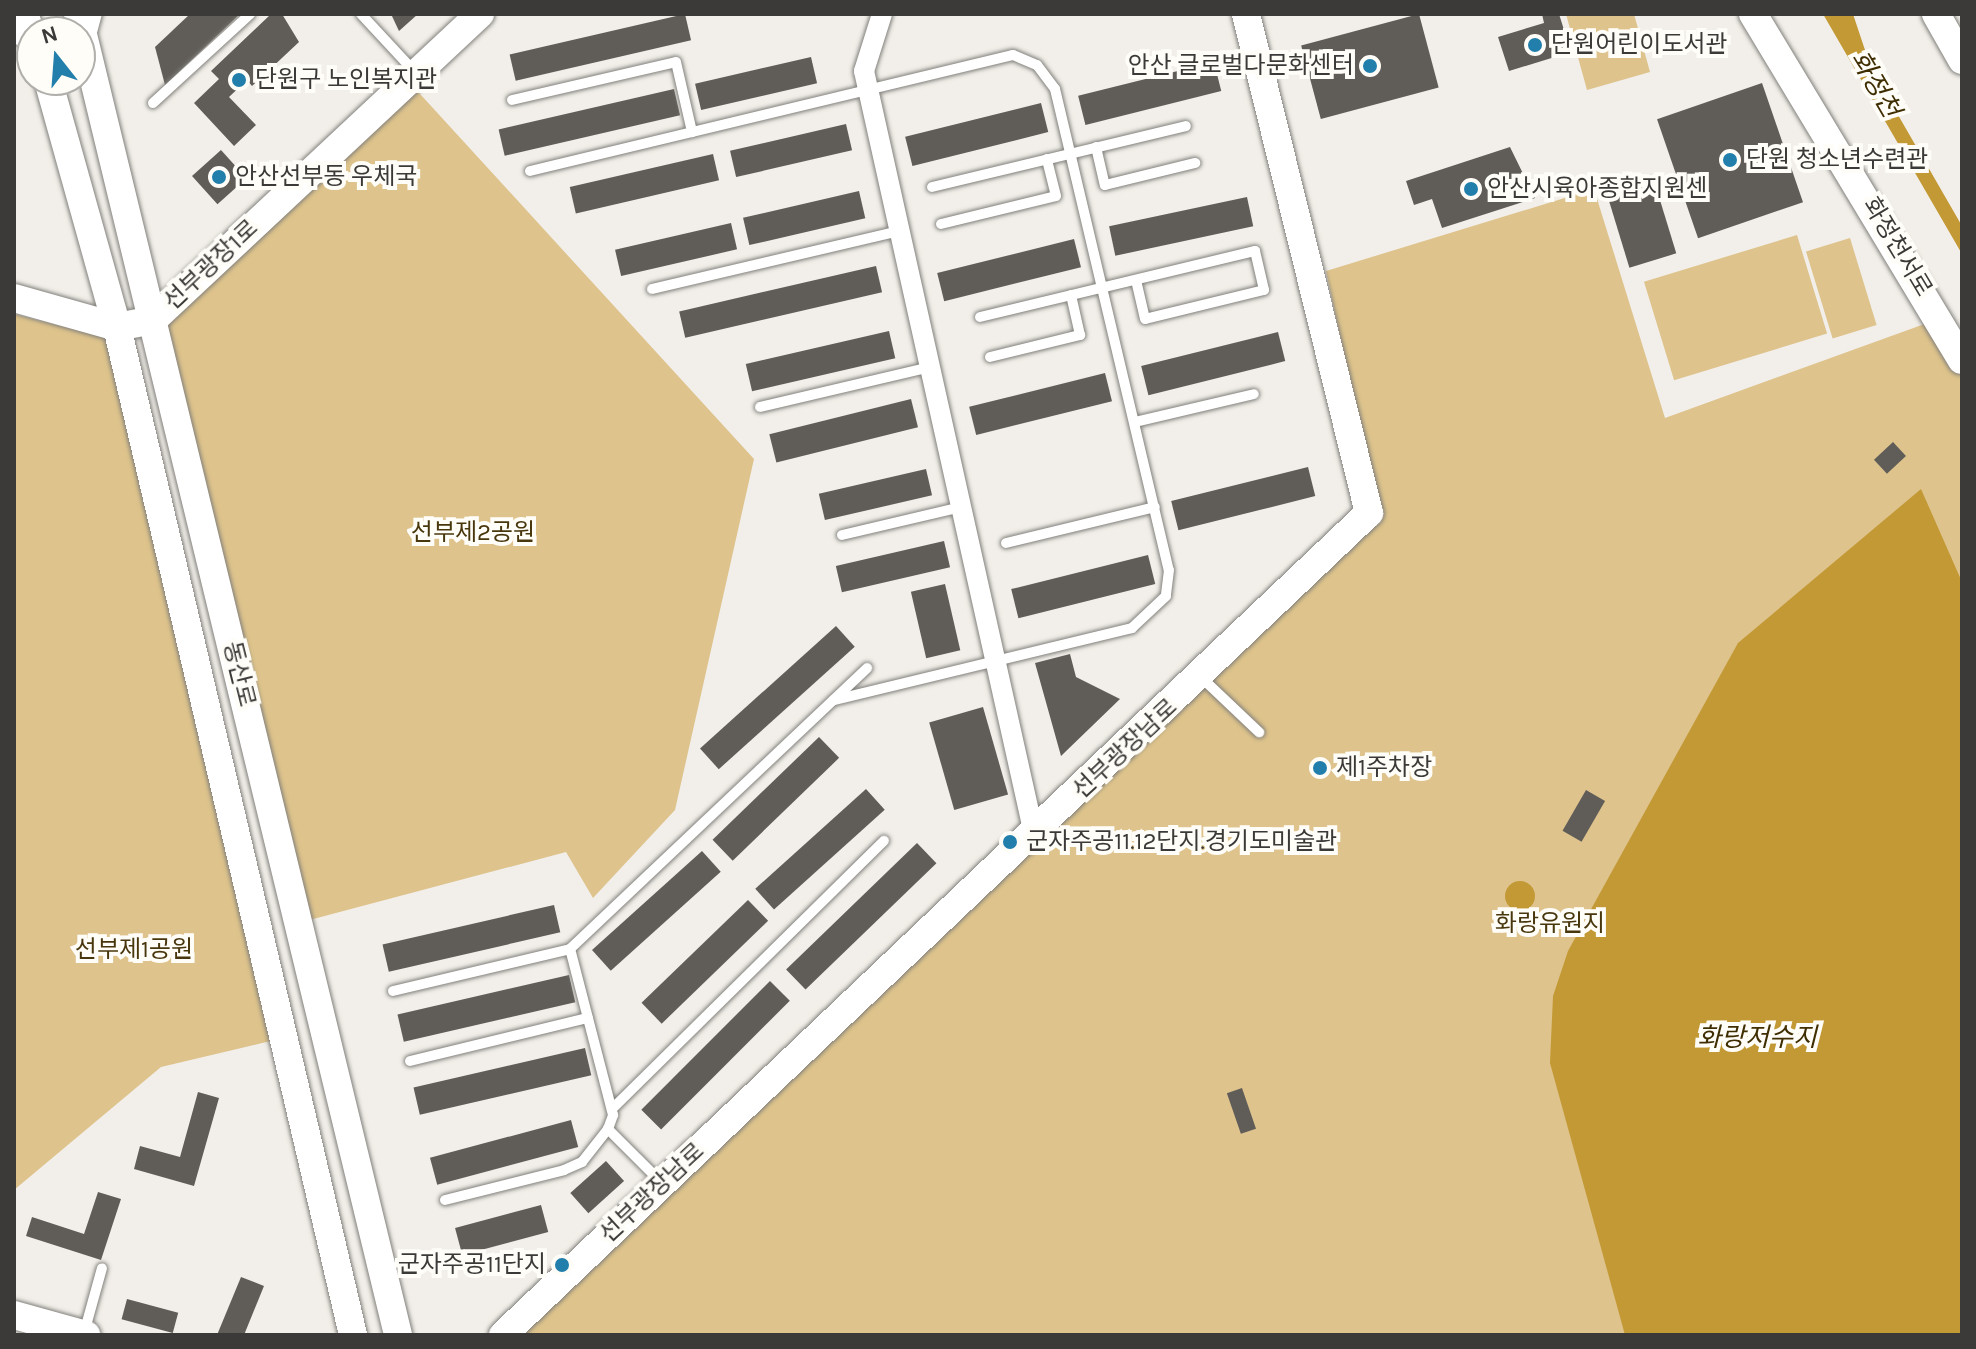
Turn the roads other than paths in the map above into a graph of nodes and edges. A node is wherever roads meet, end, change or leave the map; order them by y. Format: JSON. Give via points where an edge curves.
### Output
{"nodes":[{"id":1,"x":250,"y":14,"type":"edge"},
{"id":2,"x":361,"y":14,"type":"edge"},
{"id":3,"x":480,"y":14,"type":"edge"},
{"id":4,"x":882,"y":14,"type":"edge"},
{"id":5,"x":1246,"y":14,"type":"edge"},
{"id":6,"x":1753,"y":14,"type":"edge"},
{"id":7,"x":1936,"y":14,"type":"edge"},
{"id":8,"x":1962,"y":60,"type":"edge"},
{"id":9,"x":416,"y":74,"type":"junction"},
{"id":10,"x":868,"y":90,"type":"junction"},
{"id":11,"x":96,"y":91,"type":"edge"},
{"id":12,"x":53,"y":96,"type":"edge"},
{"id":13,"x":512,"y":100,"type":"dead end"},
{"id":14,"x":153,"y":103,"type":"dead end"},
{"id":15,"x":1186,"y":126,"type":"dead end"},
{"id":16,"x":692,"y":132,"type":"junction"},
{"id":17,"x":1096,"y":147,"type":"junction"},
{"id":18,"x":1072,"y":153,"type":"junction"},
{"id":19,"x":1047,"y":159,"type":"junction"},
{"id":20,"x":1195,"y":163,"type":"dead end"},
{"id":21,"x":530,"y":171,"type":"dead end"},
{"id":22,"x":932,"y":187,"type":"dead end"},
{"id":23,"x":121,"y":193,"type":"junction"},
{"id":24,"x":84,"y":204,"type":"junction"},
{"id":25,"x":941,"y":224,"type":"dead end"},
{"id":26,"x":900,"y":231,"type":"junction"},
{"id":27,"x":1136,"y":280,"type":"junction"},
{"id":28,"x":1104,"y":288,"type":"junction"},
{"id":29,"x":652,"y":289,"type":"dead end"},
{"id":30,"x":1071,"y":295,"type":"junction"},
{"id":31,"x":14,"y":298,"type":"edge"},
{"id":32,"x":980,"y":317,"type":"dead end"},
{"id":33,"x":153,"y":320,"type":"junction"},
{"id":34,"x":117,"y":327,"type":"junction"},
{"id":35,"x":990,"y":357,"type":"dead end"},
{"id":36,"x":1962,"y":360,"type":"edge"},
{"id":37,"x":930,"y":367,"type":"junction"},
{"id":38,"x":1254,"y":394,"type":"dead end"},
{"id":39,"x":760,"y":407,"type":"dead end"},
{"id":40,"x":1135,"y":422,"type":"junction"},
{"id":41,"x":961,"y":507,"type":"junction"},
{"id":42,"x":1155,"y":507,"type":"junction"},
{"id":43,"x":842,"y":535,"type":"dead end"},
{"id":44,"x":1006,"y":543,"type":"dead end"},
{"id":45,"x":995,"y":661,"type":"junction"},
{"id":46,"x":867,"y":668,"type":"dead end"},
{"id":47,"x":1202,"y":678,"type":"junction"},
{"id":48,"x":834,"y":700,"type":"junction"},
{"id":49,"x":1259,"y":732,"type":"dead end"},
{"id":50,"x":1034,"y":834,"type":"junction"},
{"id":51,"x":884,"y":841,"type":"dead end"},
{"id":52,"x":570,"y":949,"type":"junction"},
{"id":53,"x":393,"y":991,"type":"dead end"},
{"id":54,"x":588,"y":1018,"type":"junction"},
{"id":55,"x":410,"y":1061,"type":"dead end"},
{"id":56,"x":612,"y":1109,"type":"junction"},
{"id":57,"x":608,"y":1129,"type":"junction"},
{"id":58,"x":662,"y":1183,"type":"junction"},
{"id":59,"x":445,"y":1200,"type":"dead end"},
{"id":60,"x":102,"y":1268,"type":"dead end"},
{"id":61,"x":14,"y":1315,"type":"edge"},
{"id":62,"x":85,"y":1335,"type":"edge"},
{"id":63,"x":353,"y":1335,"type":"edge"},
{"id":64,"x":398,"y":1335,"type":"edge"},
{"id":65,"x":503,"y":1335,"type":"edge"}],
"edges":[{"from":1,"to":14,"type":"lane"},
{"from":2,"to":9,"type":"lane"},
{"from":3,"to":9,"type":"street","name":"선부광장1로"},
{"from":4,"to":10,"type":"street","via":[[864,71]]},
{"from":5,"to":47,"type":"street","name":"선부광장남로","via":[[1369,513]]},
{"from":6,"to":36,"type":"street","name":"화정천서로"},
{"from":7,"to":8,"type":"street"},
{"from":9,"to":33,"type":"street","name":"선부광장1로"},
{"from":10,"to":16,"type":"lane"},
{"from":10,"to":18,"type":"lane","via":[[1027,58],[1055,89]]},
{"from":10,"to":26,"type":"street"},
{"from":11,"to":23,"type":"street","name":"동산로"},
{"from":12,"to":24,"type":"street","name":"동산로"},
{"from":13,"to":16,"type":"lane","via":[[676,62]]},
{"from":15,"to":17,"type":"lane"},
{"from":16,"to":21,"type":"lane"},
{"from":17,"to":18,"type":"lane"},
{"from":17,"to":20,"type":"lane","via":[[1105,185]]},
{"from":18,"to":19,"type":"lane"},
{"from":18,"to":28,"type":"lane"},
{"from":19,"to":22,"type":"lane"},
{"from":19,"to":25,"type":"lane","via":[[1056,196]]},
{"from":23,"to":24,"type":"street","via":[[111,215]]},
{"from":23,"to":33,"type":"street","name":"동산로"},
{"from":24,"to":34,"type":"street","name":"동산로"},
{"from":26,"to":29,"type":"lane"},
{"from":26,"to":37,"type":"street"},
{"from":27,"to":27,"type":"lane","via":[[1255,251],[1264,290],[1145,319]]},
{"from":27,"to":28,"type":"lane"},
{"from":28,"to":30,"type":"lane"},
{"from":28,"to":40,"type":"lane"},
{"from":30,"to":32,"type":"lane"},
{"from":30,"to":35,"type":"lane","via":[[1080,335]]},
{"from":31,"to":34,"type":"street","name":"선부광장1로"},
{"from":33,"to":34,"type":"street","name":"선부광장1로"},
{"from":33,"to":64,"type":"street","name":"동산로"},
{"from":34,"to":63,"type":"street","name":"동산로"},
{"from":37,"to":39,"type":"lane"},
{"from":37,"to":41,"type":"street"},
{"from":38,"to":40,"type":"lane"},
{"from":40,"to":42,"type":"lane"},
{"from":41,"to":43,"type":"lane"},
{"from":41,"to":45,"type":"street"},
{"from":42,"to":44,"type":"lane"},
{"from":42,"to":45,"type":"lane","via":[[1169,584],[1148,619]]},
{"from":45,"to":48,"type":"lane"},
{"from":45,"to":50,"type":"street"},
{"from":46,"to":48,"type":"lane"},
{"from":47,"to":49,"type":"lane"},
{"from":47,"to":50,"type":"street","name":"선부광장남로"},
{"from":48,"to":52,"type":"lane"},
{"from":50,"to":58,"type":"street","name":"선부광장남로"},
{"from":51,"to":56,"type":"lane"},
{"from":52,"to":53,"type":"lane"},
{"from":52,"to":54,"type":"lane"},
{"from":54,"to":55,"type":"lane"},
{"from":54,"to":56,"type":"lane"},
{"from":56,"to":57,"type":"lane"},
{"from":57,"to":58,"type":"lane"},
{"from":57,"to":59,"type":"lane","via":[[582,1162]]},
{"from":58,"to":65,"type":"street","name":"선부광장남로"},
{"from":60,"to":62,"type":"lane"},
{"from":61,"to":62,"type":"street"}]}
